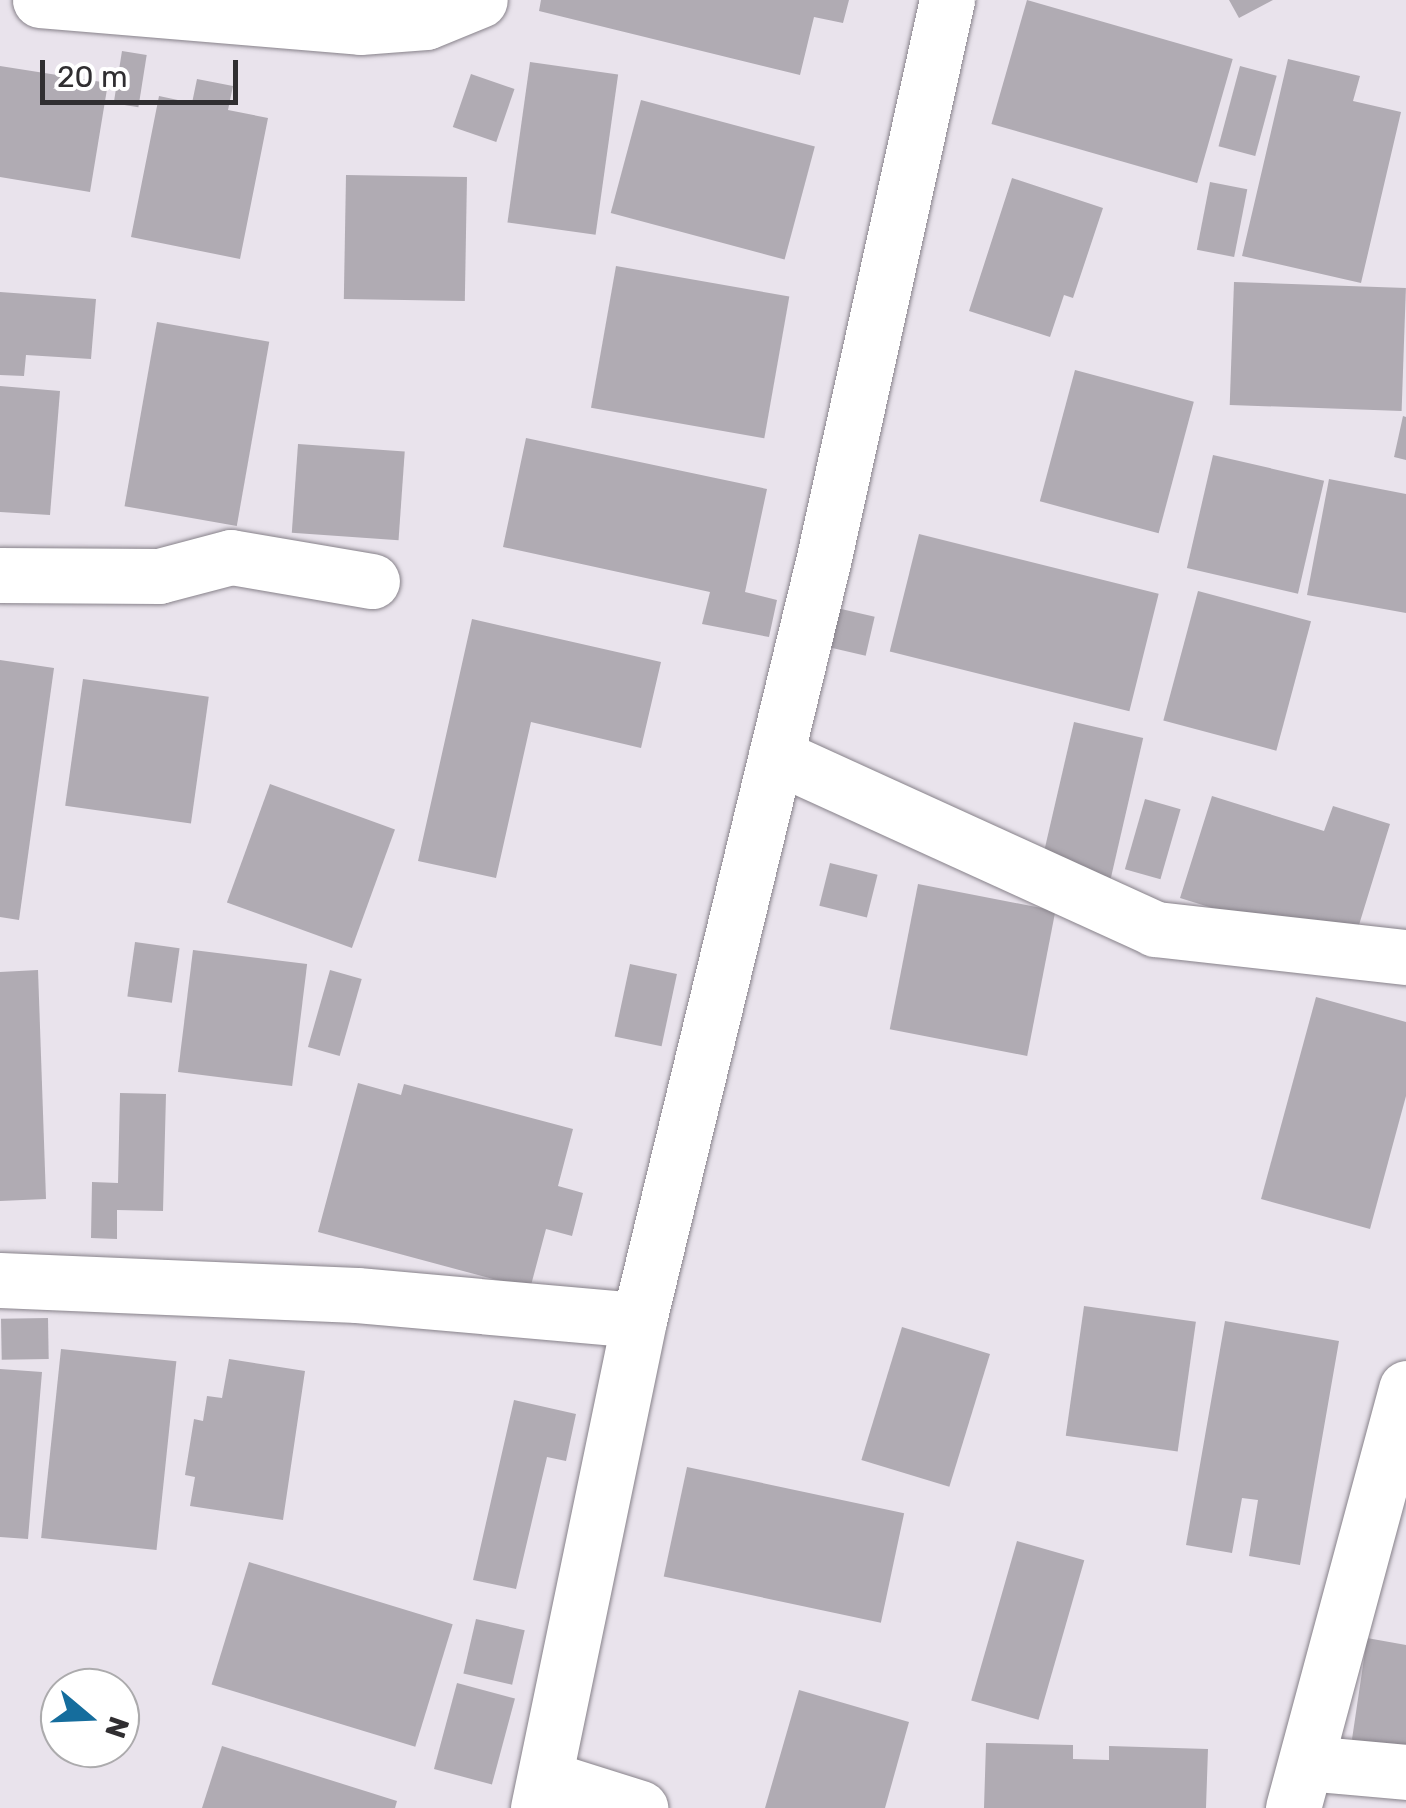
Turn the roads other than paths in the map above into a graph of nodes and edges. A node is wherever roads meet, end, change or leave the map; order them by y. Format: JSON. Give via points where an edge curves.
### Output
{"nodes":[{"id":1,"x":40,"y":0,"type":"edge"},
{"id":2,"x":480,"y":0,"type":"edge"},
{"id":3,"x":947,"y":0,"type":"edge"},
{"id":4,"x":0,"y":575,"type":"edge"},
{"id":5,"x":372,"y":582,"type":"dead end"},
{"id":6,"x":776,"y":756,"type":"junction"},
{"id":7,"x":1406,"y":957,"type":"edge"},
{"id":8,"x":0,"y":1280,"type":"edge"},
{"id":9,"x":638,"y":1320,"type":"junction"},
{"id":10,"x":1406,"y":1388,"type":"edge"},
{"id":11,"x":1406,"y":1772,"type":"edge"},
{"id":12,"x":1300,"y":1785,"type":"edge"},
{"id":13,"x":542,"y":1793,"type":"edge"},
{"id":14,"x":640,"y":1808,"type":"edge"}],
"edges":[{"from":1,"to":2,"type":"street","via":[[360,27],[426,22]]},
{"from":3,"to":6,"type":"street"},
{"from":4,"to":5,"type":"street","via":[[160,576],[230,557]]},
{"from":6,"to":7,"type":"street","via":[[1154,929]]},
{"from":6,"to":9,"type":"street"},
{"from":8,"to":9,"type":"street","via":[[357,1295]]},
{"from":9,"to":13,"type":"street"},
{"from":10,"to":12,"type":"street"},
{"from":11,"to":12,"type":"street"},
{"from":13,"to":14,"type":"street"}]}
